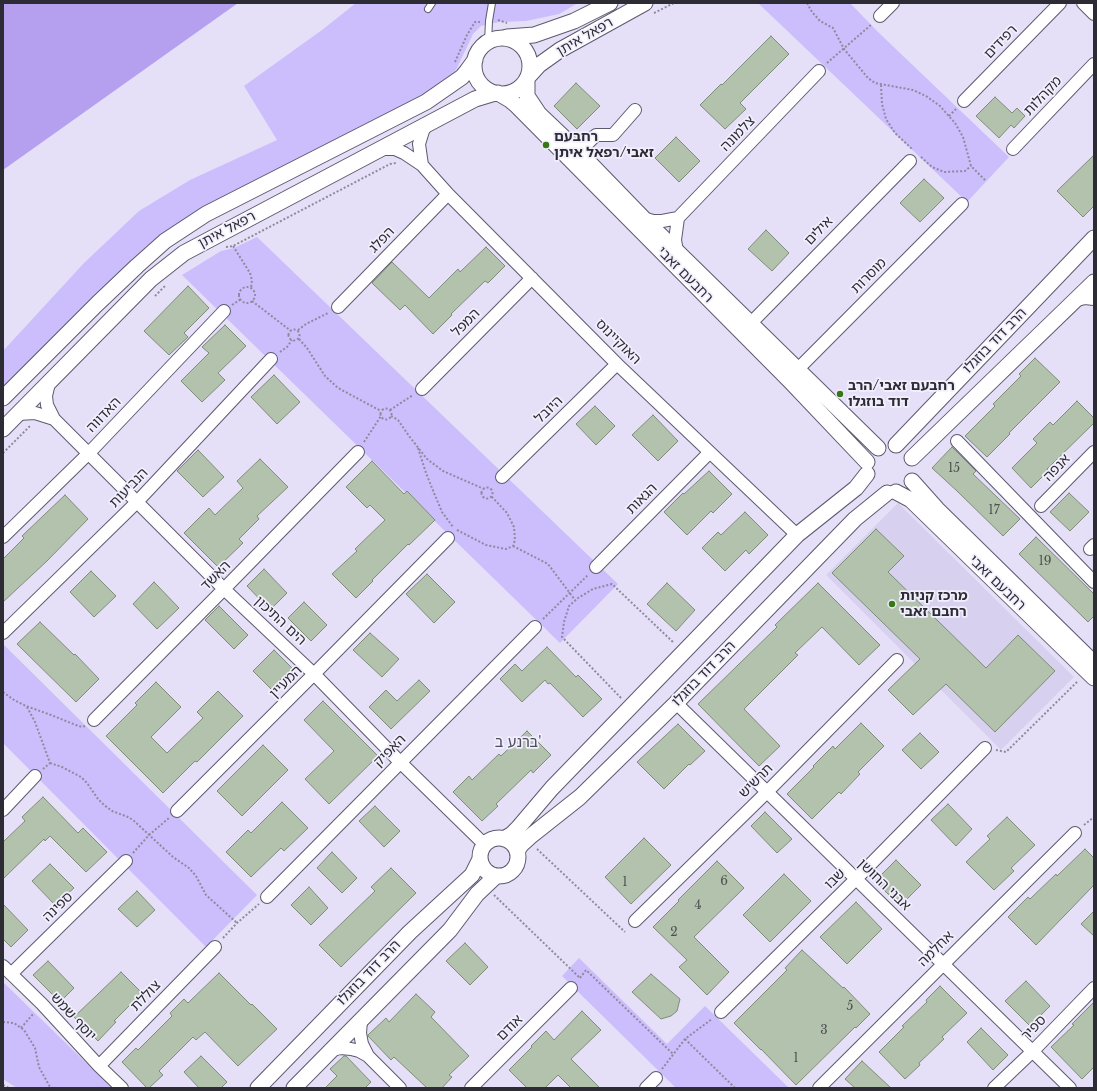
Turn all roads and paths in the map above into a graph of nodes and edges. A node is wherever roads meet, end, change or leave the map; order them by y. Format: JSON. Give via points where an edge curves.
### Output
{"nodes":[{"id":1,"x":492,"y":3,"type":"edge"},
{"id":2,"x":610,"y":3,"type":"edge"},
{"id":3,"x":644,"y":3,"type":"edge"},
{"id":4,"x":807,"y":3,"type":"edge"},
{"id":5,"x":893,"y":3,"type":"edge"},
{"id":6,"x":1060,"y":3,"type":"edge"},
{"id":7,"x":1083,"y":3,"type":"edge"},
{"id":8,"x":1094,"y":14,"type":"edge"},
{"id":9,"x":880,"y":16,"type":"joint"},
{"id":10,"x":495,"y":40,"type":"junction"},
{"id":11,"x":844,"y":49,"type":"junction"},
{"id":12,"x":475,"y":60,"type":"junction"},
{"id":13,"x":1094,"y":64,"type":"edge"},
{"id":14,"x":819,"y":71,"type":"joint"},
{"id":15,"x":528,"y":78,"type":"junction"},
{"id":16,"x":881,"y":85,"type":"junction"},
{"id":17,"x":497,"y":93,"type":"junction"},
{"id":18,"x":964,"y":101,"type":"dead end"},
{"id":19,"x":635,"y":110,"type":"dead end"},
{"id":20,"x":427,"y":124,"type":"junction"},
{"id":21,"x":383,"y":148,"type":"junction"},
{"id":22,"x":1013,"y":149,"type":"dead end"},
{"id":23,"x":579,"y":152,"type":"junction"},
{"id":24,"x":910,"y":161,"type":"dead end"},
{"id":25,"x":422,"y":165,"type":"junction"},
{"id":26,"x":388,"y":166,"type":"dead end"},
{"id":27,"x":971,"y":166,"type":"junction"},
{"id":28,"x":985,"y":180,"type":"dead end"},
{"id":29,"x":448,"y":194,"type":"junction"},
{"id":30,"x":962,"y":204,"type":"dead end"},
{"id":31,"x":643,"y":218,"type":"junction"},
{"id":32,"x":678,"y":218,"type":"junction"},
{"id":33,"x":1094,"y":238,"type":"edge"},
{"id":34,"x":233,"y":246,"type":"junction"},
{"id":35,"x":220,"y":248,"type":"dead end"},
{"id":36,"x":677,"y":251,"type":"junction"},
{"id":37,"x":532,"y":278,"type":"junction"},
{"id":38,"x":171,"y":281,"type":"dead end"},
{"id":39,"x":1094,"y":282,"type":"edge"},
{"id":40,"x":251,"y":288,"type":"junction"},
{"id":41,"x":154,"y":297,"type":"dead end"},
{"id":42,"x":1094,"y":299,"type":"edge"},
{"id":43,"x":1076,"y":300,"type":"junction"},
{"id":44,"x":252,"y":301,"type":"junction"},
{"id":45,"x":338,"y":308,"type":"joint"},
{"id":46,"x":224,"y":311,"type":"dead end"},
{"id":47,"x":750,"y":323,"type":"junction"},
{"id":48,"x":298,"y":330,"type":"junction"},
{"id":49,"x":291,"y":331,"type":"junction"},
{"id":50,"x":299,"y":339,"type":"junction"},
{"id":51,"x":292,"y":340,"type":"junction"},
{"id":52,"x":271,"y":359,"type":"joint"},
{"id":53,"x":617,"y":364,"type":"junction"},
{"id":54,"x":797,"y":370,"type":"junction"},
{"id":55,"x":49,"y":383,"type":"junction"},
{"id":56,"x":422,"y":389,"type":"joint"},
{"id":57,"x":3,"y":398,"type":"edge"},
{"id":58,"x":390,"y":410,"type":"junction"},
{"id":59,"x":381,"y":411,"type":"junction"},
{"id":60,"x":18,"y":414,"type":"junction"},
{"id":61,"x":381,"y":416,"type":"junction"},
{"id":62,"x":391,"y":416,"type":"junction"},
{"id":63,"x":54,"y":419,"type":"junction"},
{"id":64,"x":3,"y":429,"type":"edge"},
{"id":65,"x":26,"y":430,"type":"dead end"},
{"id":66,"x":957,"y":440,"type":"dead end"},
{"id":67,"x":896,"y":445,"type":"junction"},
{"id":68,"x":418,"y":448,"type":"junction"},
{"id":69,"x":878,"y":448,"type":"junction"},
{"id":70,"x":358,"y":452,"type":"joint"},
{"id":71,"x":710,"y":452,"type":"junction"},
{"id":72,"x":1094,"y":452,"type":"edge"},
{"id":73,"x":3,"y":453,"type":"edge"},
{"id":74,"x":89,"y":453,"type":"junction"},
{"id":75,"x":912,"y":458,"type":"junction"},
{"id":76,"x":867,"y":468,"type":"junction"},
{"id":77,"x":502,"y":477,"type":"dead end"},
{"id":78,"x":912,"y":482,"type":"junction"},
{"id":79,"x":484,"y":489,"type":"junction"},
{"id":80,"x":892,"y":493,"type":"junction"},
{"id":81,"x":492,"y":497,"type":"junction"},
{"id":82,"x":137,"y":502,"type":"junction"},
{"id":83,"x":1041,"y":506,"type":"dead end"},
{"id":84,"x":797,"y":535,"type":"junction"},
{"id":85,"x":3,"y":537,"type":"edge"},
{"id":86,"x":448,"y":538,"type":"dead end"},
{"id":87,"x":513,"y":546,"type":"junction"},
{"id":88,"x":596,"y":567,"type":"joint"},
{"id":89,"x":1094,"y":582,"type":"edge"},
{"id":90,"x":224,"y":589,"type":"junction"},
{"id":91,"x":570,"y":593,"type":"junction"},
{"id":92,"x":575,"y":600,"type":"junction"},
{"id":93,"x":535,"y":627,"type":"joint"},
{"id":94,"x":3,"y":633,"type":"edge"},
{"id":95,"x":676,"y":645,"type":"dead end"},
{"id":96,"x":897,"y":660,"type":"dead end"},
{"id":97,"x":1094,"y":663,"type":"edge"},
{"id":98,"x":314,"y":674,"type":"junction"},
{"id":99,"x":1088,"y":677,"type":"edge"},
{"id":100,"x":3,"y":692,"type":"edge"},
{"id":101,"x":622,"y":699,"type":"dead end"},
{"id":102,"x":676,"y":703,"type":"junction"},
{"id":103,"x":26,"y":706,"type":"junction"},
{"id":104,"x":94,"y":720,"type":"joint"},
{"id":105,"x":985,"y":748,"type":"dead end"},
{"id":106,"x":1006,"y":752,"type":"dead end"},
{"id":107,"x":400,"y":762,"type":"junction"},
{"id":108,"x":50,"y":763,"type":"junction"},
{"id":109,"x":36,"y":776,"type":"joint"},
{"id":110,"x":767,"y":792,"type":"junction"},
{"id":111,"x":3,"y":810,"type":"edge"},
{"id":112,"x":177,"y":811,"type":"joint"},
{"id":113,"x":1075,"y":833,"type":"dead end"},
{"id":114,"x":149,"y":835,"type":"junction"},
{"id":115,"x":504,"y":839,"type":"junction"},
{"id":116,"x":485,"y":845,"type":"junction"},
{"id":117,"x":537,"y":850,"type":"dead end"},
{"id":118,"x":517,"y":851,"type":"junction"},
{"id":119,"x":480,"y":859,"type":"junction"},
{"id":120,"x":126,"y":861,"type":"joint"},
{"id":121,"x":496,"y":876,"type":"junction"},
{"id":122,"x":856,"y":878,"type":"junction"},
{"id":123,"x":496,"y":896,"type":"dead end"},
{"id":124,"x":267,"y":897,"type":"joint"},
{"id":125,"x":636,"y":921,"type":"dead end"},
{"id":126,"x":237,"y":923,"type":"junction"},
{"id":127,"x":625,"y":932,"type":"dead end"},
{"id":128,"x":215,"y":947,"type":"joint"},
{"id":129,"x":943,"y":964,"type":"junction"},
{"id":130,"x":7,"y":970,"type":"edge"},
{"id":131,"x":586,"y":970,"type":"dead end"},
{"id":132,"x":580,"y":978,"type":"dead end"},
{"id":133,"x":571,"y":988,"type":"dead end"},
{"id":134,"x":1094,"y":988,"type":"edge"},
{"id":135,"x":42,"y":1004,"type":"junction"},
{"id":136,"x":721,"y":1012,"type":"joint"},
{"id":137,"x":360,"y":1021,"type":"junction"},
{"id":138,"x":3,"y":1022,"type":"edge"},
{"id":139,"x":21,"y":1028,"type":"junction"},
{"id":140,"x":685,"y":1039,"type":"junction"},
{"id":141,"x":331,"y":1050,"type":"junction"},
{"id":142,"x":1033,"y":1051,"type":"junction"},
{"id":143,"x":673,"y":1054,"type":"junction"},
{"id":144,"x":368,"y":1056,"type":"junction"},
{"id":145,"x":99,"y":1066,"type":"junction"},
{"id":146,"x":656,"y":1078,"type":"joint"},
{"id":147,"x":3,"y":1085,"type":"edge"},
{"id":148,"x":9,"y":1088,"type":"edge"},
{"id":149,"x":52,"y":1088,"type":"edge"},
{"id":150,"x":122,"y":1088,"type":"edge"},
{"id":151,"x":258,"y":1088,"type":"edge"},
{"id":152,"x":294,"y":1088,"type":"edge"},
{"id":153,"x":400,"y":1088,"type":"edge"},
{"id":154,"x":471,"y":1088,"type":"edge"},
{"id":155,"x":646,"y":1088,"type":"edge"},
{"id":156,"x":735,"y":1088,"type":"edge"},
{"id":157,"x":819,"y":1088,"type":"edge"},
{"id":158,"x":994,"y":1088,"type":"edge"},
{"id":159,"x":1070,"y":1088,"type":"edge"}],
"edges":[{"from":1,"to":10,"type":"lane","via":[[489,20]]},
{"from":2,"to":10,"type":"street","name":"רפאל איתן","via":[[574,21],[534,35]]},
{"from":3,"to":15,"type":"street","name":"רפאל איתן","via":[[560,50],[539,65]]},
{"from":4,"to":11,"type":"path","via":[[820,21],[833,28]]},
{"from":5,"to":9,"type":"street"},
{"from":6,"to":18,"type":"street","name":"רפידים"},
{"from":7,"to":8,"type":"street"},
{"from":9,"to":11,"type":"path"},
{"from":10,"to":12,"type":"street","via":[[479,49]]},
{"from":10,"to":15,"type":"street","via":[[515,40],[524,48],[530,60]]},
{"from":11,"to":14,"type":"path"},
{"from":11,"to":16,"type":"path","via":[[868,78]]},
{"from":12,"to":17,"type":"street","via":[[475,72],[479,81],[488,90]]},
{"from":12,"to":57,"type":"street","name":"רפאל איתן","via":[[462,77],[426,102],[206,214],[165,241],[97,304]]},
{"from":13,"to":22,"type":"street","name":"מקהלות"},
{"from":14,"to":32,"type":"street","name":"צלמונה"},
{"from":15,"to":17,"type":"street","via":[[515,91]]},
{"from":15,"to":23,"type":"street","name":"רחבעם זאבי","via":[[527,96],[539,114]]},
{"from":16,"to":27,"type":"path","via":[[913,90],[940,106],[963,137]]},
{"from":16,"to":27,"type":"path","via":[[886,119],[895,133],[932,167],[944,172],[964,170]]},
{"from":17,"to":20,"type":"street","name":"רפאל איתן","via":[[475,99]]},
{"from":17,"to":76,"type":"street","name":"רחבעם זאבי","via":[[510,100],[786,376]]},
{"from":19,"to":23,"type":"street","via":[[614,135],[596,135]]},
{"from":20,"to":21,"type":"street","name":"רפאל איתן"},
{"from":20,"to":25,"type":"street","via":[[419,144]]},
{"from":21,"to":25,"type":"street","name":"האוקיינוס","via":[[395,148]]},
{"from":21,"to":55,"type":"street","name":"רפאל איתן","via":[[184,253],[151,279]]},
{"from":23,"to":31,"type":"street","name":"רחבעם זאבי"},
{"from":24,"to":47,"type":"street","name":"אילים"},
{"from":25,"to":29,"type":"street","name":"האוקיינוס"},
{"from":26,"to":34,"type":"path"},
{"from":27,"to":28,"type":"path"},
{"from":29,"to":37,"type":"street","name":"האוקיינוס"},
{"from":29,"to":45,"type":"street","name":"הפלג"},
{"from":30,"to":54,"type":"street","name":"מוסרות"},
{"from":31,"to":32,"type":"street","via":[[658,221]]},
{"from":31,"to":36,"type":"street","name":"רחבעם זאבי"},
{"from":32,"to":36,"type":"street","via":[[675,240]]},
{"from":33,"to":67,"type":"street","name":"הרב דוד בוזגלו"},
{"from":34,"to":35,"type":"path"},
{"from":34,"to":40,"type":"path","via":[[250,273]]},
{"from":36,"to":47,"type":"street","name":"רחבעם זאבי"},
{"from":37,"to":53,"type":"street","name":"האוקיינוס"},
{"from":37,"to":56,"type":"street","name":"המפל"},
{"from":38,"to":41,"type":"path"},
{"from":39,"to":43,"type":"street","name":"הרב דוד בוזגלו"},
{"from":40,"to":44,"type":"path","via":[[255,294]]},
{"from":40,"to":44,"type":"path","via":[[244,288],[240,291],[240,296],[245,302]]},
{"from":42,"to":43,"type":"street"},
{"from":43,"to":75,"type":"street","name":"הרב דוד בוזגלו"},
{"from":44,"to":49,"type":"path"},
{"from":45,"to":48,"type":"path"},
{"from":46,"to":74,"type":"street","name":"האדווה"},
{"from":47,"to":54,"type":"street","name":"רחבעם זאבי"},
{"from":48,"to":49,"type":"path"},
{"from":48,"to":50,"type":"path"},
{"from":49,"to":51,"type":"path","via":[[289,336]]},
{"from":50,"to":51,"type":"path"},
{"from":50,"to":59,"type":"path","via":[[325,376],[338,388]]},
{"from":51,"to":52,"type":"path"},
{"from":52,"to":82,"type":"street","name":"הנביעות"},
{"from":53,"to":71,"type":"street","name":"האוקיינוס"},
{"from":53,"to":77,"type":"street","name":"היובל"},
{"from":54,"to":69,"type":"street","name":"רחבעם זאבי"},
{"from":55,"to":60,"type":"street","name":"רפאל איתן"},
{"from":55,"to":63,"type":"street","name":"הים התיכון","via":[[47,405]]},
{"from":56,"to":58,"type":"path"},
{"from":58,"to":59,"type":"path","via":[[386,408]]},
{"from":58,"to":62,"type":"path"},
{"from":59,"to":61,"type":"path"},
{"from":60,"to":63,"type":"street","name":"הים התיכון","via":[[35,413]]},
{"from":60,"to":64,"type":"street","name":"רפאל איתן"},
{"from":61,"to":62,"type":"path","via":[[387,419]]},
{"from":61,"to":70,"type":"path"},
{"from":62,"to":68,"type":"path","via":[[398,420]]},
{"from":63,"to":74,"type":"street","name":"הים התיכון"},
{"from":65,"to":73,"type":"path"},
{"from":66,"to":89,"type":"street"},
{"from":67,"to":69,"type":"street","via":[[889,444]]},
{"from":67,"to":75,"type":"street","via":[[906,450]]},
{"from":68,"to":79,"type":"path","via":[[427,459],[443,471]]},
{"from":68,"to":87,"type":"path","via":[[442,512],[454,528],[486,546],[506,549]]},
{"from":69,"to":76,"type":"street","via":[[873,452]]},
{"from":70,"to":90,"type":"street","name":"האשד"},
{"from":71,"to":84,"type":"street","name":"האוקיינוס"},
{"from":71,"to":88,"type":"street","name":"הגאות"},
{"from":72,"to":83,"type":"street","name":"אנפה"},
{"from":74,"to":82,"type":"street","name":"הים התיכון"},
{"from":74,"to":85,"type":"street","name":"האדווה"},
{"from":75,"to":78,"type":"street","via":[[915,472]]},
{"from":76,"to":80,"type":"street","via":[[869,481],[879,490]]},
{"from":76,"to":84,"type":"street","via":[[856,488]]},
{"from":78,"to":80,"type":"street","via":[[900,491]]},
{"from":78,"to":97,"type":"street","name":"רחבעם זאבי"},
{"from":79,"to":81,"type":"path","via":[[492,490]]},
{"from":79,"to":81,"type":"path","via":[[483,497]]},
{"from":80,"to":99,"type":"street","name":"רחבעם זאבי","via":[[911,500]]},
{"from":80,"to":102,"type":"street","name":"הרב דוד בוזגלו","via":[[854,519]]},
{"from":81,"to":87,"type":"path","via":[[507,513],[514,527]]},
{"from":82,"to":90,"type":"street","name":"הים התיכון"},
{"from":82,"to":94,"type":"street","name":"הנביעות"},
{"from":84,"to":115,"type":"street","via":[[552,788],[518,828]]},
{"from":86,"to":98,"type":"street","name":"המעיין"},
{"from":87,"to":91,"type":"path","via":[[548,564]]},
{"from":88,"to":91,"type":"path"},
{"from":90,"to":98,"type":"street","name":"הים התיכון"},
{"from":90,"to":104,"type":"street","name":"האשד"},
{"from":91,"to":92,"type":"path"},
{"from":91,"to":93,"type":"path"},
{"from":92,"to":95,"type":"path","via":[[593,589],[612,584]]},
{"from":92,"to":101,"type":"path","via":[[569,606],[562,637]]},
{"from":93,"to":107,"type":"street","name":"האפיק"},
{"from":96,"to":110,"type":"street","name":"תרשיש"},
{"from":98,"to":107,"type":"street","name":"הים התיכון"},
{"from":98,"to":112,"type":"street","name":"המעיין"},
{"from":99,"to":106,"type":"path"},
{"from":100,"to":103,"type":"path"},
{"from":102,"to":110,"type":"street","name":"אבני החושן"},
{"from":102,"to":118,"type":"street","name":"הרב דוד בוזגלו","via":[[580,797],[532,835]]},
{"from":103,"to":104,"type":"path","via":[[82,727]]},
{"from":103,"to":108,"type":"path","via":[[32,714]]},
{"from":105,"to":122,"type":"street","name":"שבו"},
{"from":107,"to":116,"type":"street","name":"הים התיכון"},
{"from":107,"to":124,"type":"street","name":"האפיק"},
{"from":108,"to":109,"type":"path"},
{"from":108,"to":114,"type":"path","via":[[81,777],[104,805],[133,820]]},
{"from":109,"to":111,"type":"street"},
{"from":110,"to":122,"type":"street","name":"אבני החושן"},
{"from":110,"to":125,"type":"street","name":"תרשיש"},
{"from":112,"to":114,"type":"path"},
{"from":113,"to":129,"type":"street","name":"אחלמה"},
{"from":114,"to":120,"type":"path"},
{"from":114,"to":126,"type":"path","via":[[189,868],[206,895]]},
{"from":115,"to":116,"type":"street","via":[[498,838]]},
{"from":115,"to":118,"type":"street"},
{"from":116,"to":119,"type":"street"},
{"from":117,"to":127,"type":"path"},
{"from":118,"to":121,"type":"street","via":[[517,864],[513,869],[503,876]]},
{"from":119,"to":121,"type":"street","via":[[485,870]]},
{"from":119,"to":151,"type":"street","name":"הרב דוד בוזגלו","via":[[472,875],[410,932]]},
{"from":120,"to":130,"type":"street","name":"ספינה"},
{"from":121,"to":137,"type":"street","name":"הרב דוד בוזגלו","via":[[477,894],[450,930]]},
{"from":122,"to":129,"type":"street","name":"אבני החושן"},
{"from":122,"to":136,"type":"street","name":"שבו"},
{"from":123,"to":132,"type":"path"},
{"from":124,"to":126,"type":"path"},
{"from":126,"to":128,"type":"path"},
{"from":128,"to":145,"type":"street","name":"צוללת"},
{"from":129,"to":142,"type":"street","name":"אבני החושן"},
{"from":129,"to":157,"type":"street","name":"אחלמה"},
{"from":130,"to":135,"type":"street","name":"יוסף שמש"},
{"from":131,"to":143,"type":"path"},
{"from":133,"to":154,"type":"street","name":"אודם"},
{"from":134,"to":142,"type":"street","name":"ספיר"},
{"from":135,"to":139,"type":"path"},
{"from":135,"to":145,"type":"street","name":"יוסף שמש"},
{"from":136,"to":140,"type":"path"},
{"from":137,"to":141,"type":"street","name":"הרב דוד בוזגלו"},
{"from":137,"to":144,"type":"street","via":[[362,1044]]},
{"from":138,"to":139,"type":"path","via":[[14,1023]]},
{"from":139,"to":149,"type":"path","via":[[35,1048],[39,1067]]},
{"from":140,"to":143,"type":"path"},
{"from":140,"to":156,"type":"path"},
{"from":141,"to":144,"type":"street","via":[[351,1049]]},
{"from":141,"to":152,"type":"street","name":"הרב דוד בוזגלו"},
{"from":142,"to":158,"type":"street","name":"ספיר"},
{"from":142,"to":159,"type":"street","name":"אבני החושן"},
{"from":143,"to":146,"type":"path"},
{"from":144,"to":153,"type":"street"},
{"from":145,"to":150,"type":"street","name":"יוסף שמש"},
{"from":146,"to":155,"type":"street"},
{"from":147,"to":148,"type":"path"}]}
